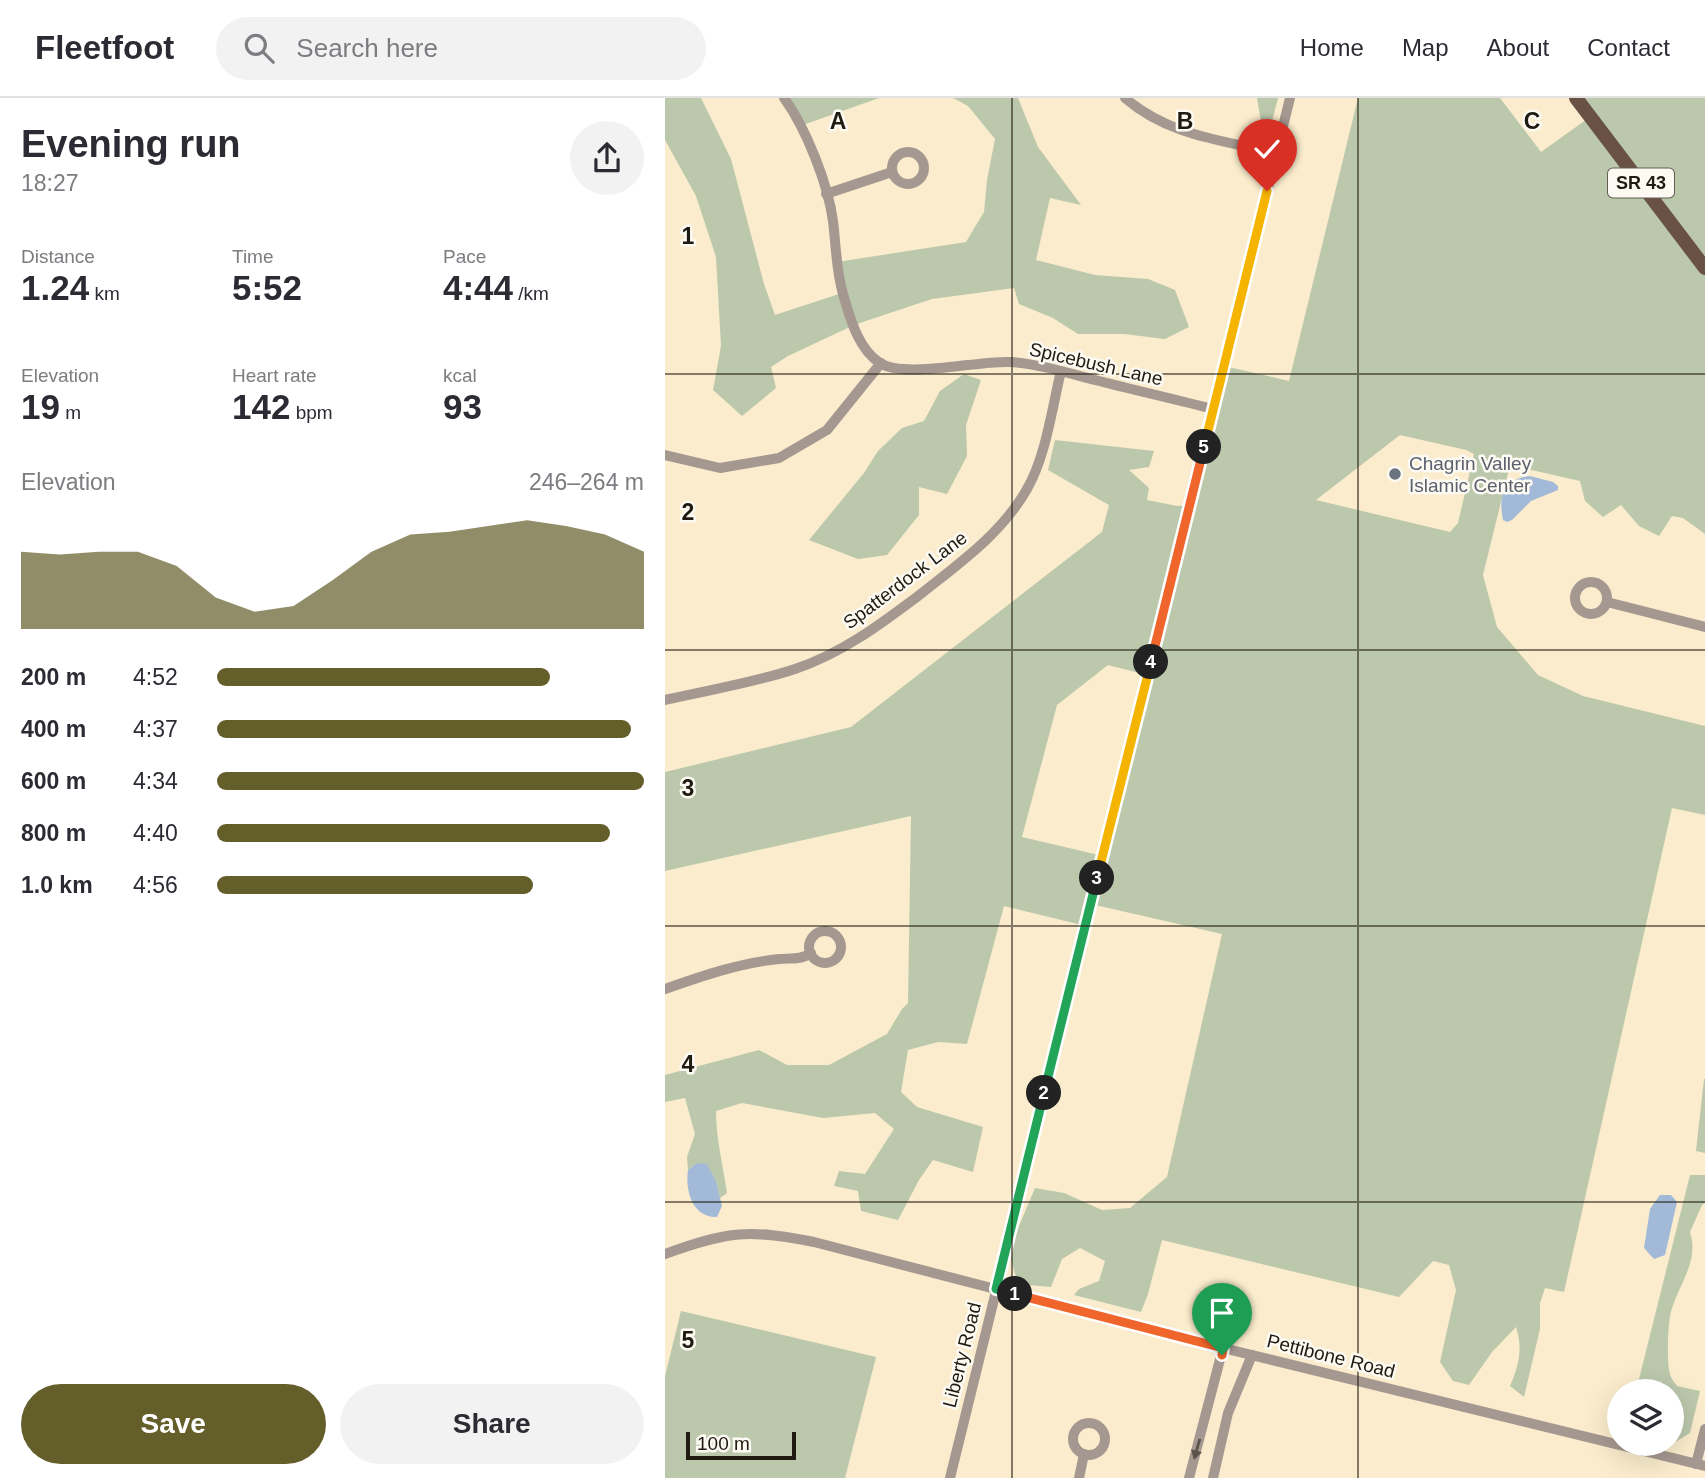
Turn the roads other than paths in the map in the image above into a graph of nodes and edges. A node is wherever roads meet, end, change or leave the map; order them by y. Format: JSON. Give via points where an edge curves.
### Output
{"nodes":[{"id":1,"x":784,"y":98,"type":"edge"},
{"id":2,"x":1125,"y":98,"type":"edge"},
{"id":3,"x":1290,"y":98,"type":"edge"},
{"id":4,"x":1576,"y":98,"type":"edge"},
{"id":5,"x":1276,"y":153,"type":"junction"},
{"id":6,"x":892,"y":172,"type":"dead end"},
{"id":7,"x":826,"y":194,"type":"junction"},
{"id":8,"x":1705,"y":268,"type":"edge"},
{"id":9,"x":881,"y":363,"type":"junction"},
{"id":10,"x":1061,"y":371,"type":"junction"},
{"id":11,"x":1213,"y":409,"type":"junction"},
{"id":12,"x":665,"y":455,"type":"edge"},
{"id":13,"x":1607,"y":602,"type":"dead end"},
{"id":14,"x":1705,"y":627,"type":"edge"},
{"id":15,"x":665,"y":700,"type":"edge"},
{"id":16,"x":811,"y":953,"type":"dead end"},
{"id":17,"x":665,"y":989,"type":"edge"},
{"id":18,"x":665,"y":1254,"type":"edge"},
{"id":19,"x":996,"y":1289,"type":"junction"},
{"id":20,"x":1223,"y":1348,"type":"junction"},
{"id":21,"x":1252,"y":1355,"type":"junction"},
{"id":22,"x":1205,"y":1419,"type":"junction"},
{"id":23,"x":1225,"y":1424,"type":"junction"},
{"id":24,"x":1705,"y":1429,"type":"edge"},
{"id":25,"x":1084,"y":1454,"type":"dead end"},
{"id":26,"x":1701,"y":1465,"type":"edge"},
{"id":27,"x":950,"y":1478,"type":"edge"},
{"id":28,"x":1079,"y":1478,"type":"edge"},
{"id":29,"x":1189,"y":1478,"type":"edge"},
{"id":30,"x":1213,"y":1478,"type":"edge"}],
"edges":[{"from":1,"to":7,"type":"street","via":[[809,140]]},
{"from":2,"to":5,"type":"street","via":[[1178,131]]},
{"from":3,"to":5,"type":"street","name":"Liberty Road"},
{"from":4,"to":8,"type":"main road","number":"SR 43"},
{"from":5,"to":11,"type":"street","name":"Liberty Road"},
{"from":6,"to":7,"type":"street"},
{"from":7,"to":9,"type":"street","via":[[839,280],[850,317],[863,345]]},
{"from":9,"to":10,"type":"street","name":"Spicebush Lane","via":[[905,370],[1012,362]]},
{"from":9,"to":12,"type":"street","via":[[827,430],[779,458],[720,467]]},
{"from":10,"to":11,"type":"street","name":"Spicebush Lane"},
{"from":10,"to":15,"type":"street","name":"Spatterdock Lane","via":[[1028,486],[1006,521],[963,561],[857,640],[826,657],[793,670]]},
{"from":11,"to":19,"type":"street","name":"Liberty Road"},
{"from":13,"to":14,"type":"street"},
{"from":16,"to":17,"type":"street","via":[[729,968]]},
{"from":18,"to":19,"type":"street","name":"Pettibone Road","via":[[717,1236],[768,1233]]},
{"from":19,"to":20,"type":"street","name":"Pettibone Road"},
{"from":19,"to":27,"type":"street","name":"Liberty Road"},
{"from":20,"to":21,"type":"street","name":"Pettibone Road"},
{"from":20,"to":22,"type":"street"},
{"from":21,"to":23,"type":"street"},
{"from":21,"to":26,"type":"street","name":"Pettibone Road"},
{"from":22,"to":23,"type":"street","via":[[1212,1429]]},
{"from":22,"to":29,"type":"street","one_way":true},
{"from":23,"to":30,"type":"street"},
{"from":24,"to":26,"type":"street"},
{"from":25,"to":28,"type":"street"}]}
